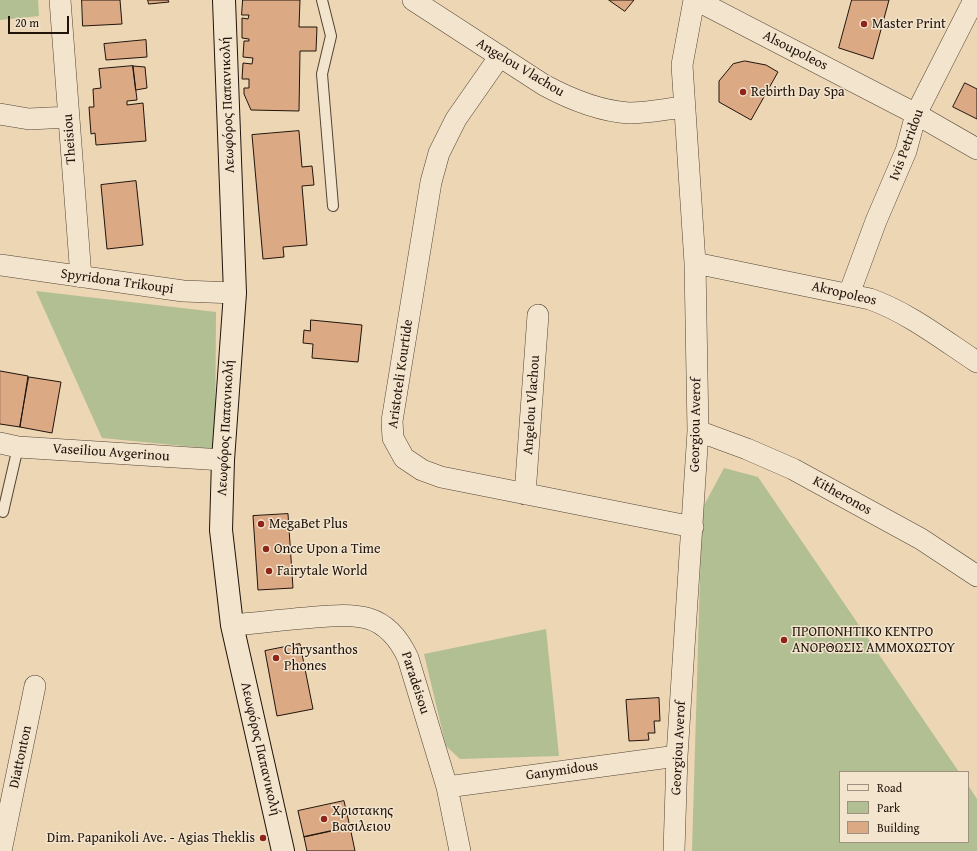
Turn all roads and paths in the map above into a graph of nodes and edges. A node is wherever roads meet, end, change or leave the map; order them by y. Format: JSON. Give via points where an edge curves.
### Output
{"nodes":[{"id":1,"x":60,"y":0,"type":"edge"},
{"id":2,"x":224,"y":0,"type":"edge"},
{"id":3,"x":322,"y":0,"type":"edge"},
{"id":4,"x":412,"y":0,"type":"edge"},
{"id":5,"x":695,"y":0,"type":"edge"},
{"id":6,"x":974,"y":0,"type":"edge"},
{"id":7,"x":500,"y":56,"type":"junction"},
{"id":8,"x":684,"y":106,"type":"junction"},
{"id":9,"x":0,"y":114,"type":"edge"},
{"id":10,"x":916,"y":114,"type":"junction"},
{"id":11,"x":69,"y":118,"type":"junction"},
{"id":12,"x":977,"y":149,"type":"edge"},
{"id":13,"x":333,"y":206,"type":"dead end"},
{"id":14,"x":695,"y":263,"type":"junction"},
{"id":15,"x":0,"y":265,"type":"edge"},
{"id":16,"x":81,"y":277,"type":"junction"},
{"id":17,"x":235,"y":293,"type":"junction"},
{"id":18,"x":849,"y":294,"type":"junction"},
{"id":19,"x":538,"y":315,"type":"dead end"},
{"id":20,"x":977,"y":362,"type":"edge"},
{"id":21,"x":698,"y":431,"type":"junction"},
{"id":22,"x":9,"y":445,"type":"edge"},
{"id":23,"x":223,"y":460,"type":"junction"},
{"id":24,"x":525,"y":494,"type":"junction"},
{"id":25,"x":3,"y":512,"type":"dead end"},
{"id":26,"x":693,"y":527,"type":"junction"},
{"id":27,"x":977,"y":576,"type":"edge"},
{"id":28,"x":232,"y":625,"type":"junction"},
{"id":29,"x":36,"y":686,"type":"dead end"},
{"id":30,"x":677,"y":756,"type":"junction"},
{"id":31,"x":447,"y":787,"type":"junction"},
{"id":32,"x":1,"y":851,"type":"edge"},
{"id":33,"x":283,"y":851,"type":"edge"},
{"id":34,"x":460,"y":851,"type":"edge"},
{"id":35,"x":674,"y":851,"type":"edge"}],
"edges":[{"from":1,"to":11,"type":"street","name":"Theisiou"},
{"from":2,"to":17,"type":"street","name":"Λεωφόρος Παπανικολή"},
{"from":3,"to":13,"type":"lane","via":[[331,36],[322,74]]},
{"from":4,"to":7,"type":"street","name":"Angelou Vlachou"},
{"from":5,"to":8,"type":"street","name":"Georgiou Averof","via":[[682,65]]},
{"from":5,"to":10,"type":"street","name":"Alsoupoleos"},
{"from":6,"to":10,"type":"street","name":"Ivis Petridou"},
{"from":7,"to":8,"type":"street","name":"Angelou Vlachou","via":[[560,93],[598,108],[646,112]]},
{"from":7,"to":24,"type":"street","name":"Aristoteli Kourtide","via":[[456,119],[439,153],[431,182],[392,421],[393,438],[404,458],[422,470],[441,477]]},
{"from":8,"to":14,"type":"street","name":"Georgiou Averof"},
{"from":9,"to":11,"type":"street","via":[[29,118]]},
{"from":10,"to":12,"type":"street","name":"Alsoupoleos"},
{"from":10,"to":18,"type":"street","name":"Ivis Petridou","via":[[906,151]]},
{"from":11,"to":16,"type":"street","name":"Theisiou"},
{"from":14,"to":18,"type":"street","name":"Akropoleos"},
{"from":14,"to":21,"type":"street","name":"Georgiou Averof"},
{"from":15,"to":16,"type":"street","name":"Spyridona Trikoupi"},
{"from":16,"to":17,"type":"street","name":"Spyridona Trikoupi","via":[[183,291]]},
{"from":17,"to":23,"type":"street","name":"Λεωφόρος Παπανικολή"},
{"from":18,"to":20,"type":"street","name":"Akropoleos","via":[[889,306]]},
{"from":19,"to":24,"type":"street","name":"Angelou Vlachou"},
{"from":21,"to":26,"type":"street","name":"Georgiou Averof"},
{"from":21,"to":27,"type":"street","name":"Kitheronos","via":[[793,469],[921,539]]},
{"from":22,"to":23,"type":"street","name":"Vaseiliou Avgerinou"},
{"from":22,"to":25,"type":"lane"},
{"from":23,"to":28,"type":"street","name":"Λεωφόρος Παπανικολή","via":[[221,530]]},
{"from":24,"to":26,"type":"street","name":"Aristoteli Kourtide"},
{"from":26,"to":30,"type":"street","name":"Georgiou Averof"},
{"from":28,"to":31,"type":"street","name":"Paradeisou","via":[[345,614],[368,618],[385,627],[402,645],[408,658]]},
{"from":28,"to":33,"type":"street","name":"Λεωφόρος Παπανικολή"},
{"from":29,"to":32,"type":"street","name":"Diattonton"},
{"from":30,"to":31,"type":"street","name":"Ganymidous"},
{"from":30,"to":35,"type":"street","name":"Georgiou Averof"},
{"from":31,"to":34,"type":"street","name":"Paradeisou"}]}
